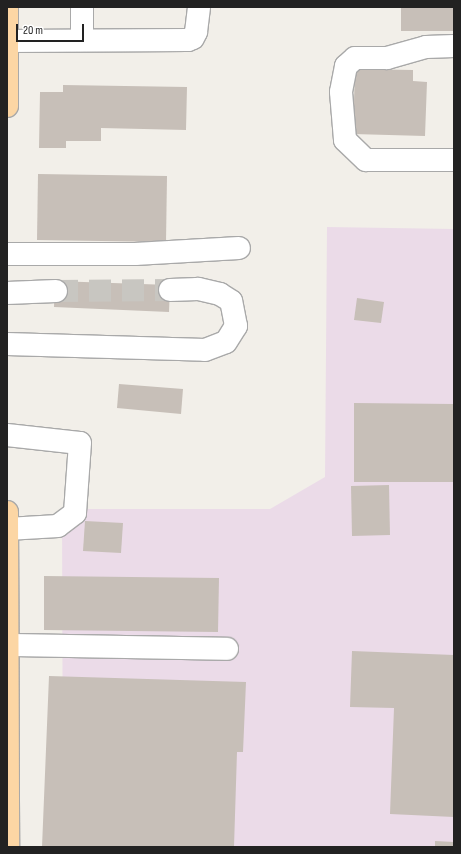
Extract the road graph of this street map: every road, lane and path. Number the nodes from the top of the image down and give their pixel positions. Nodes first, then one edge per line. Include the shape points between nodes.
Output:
1 (7, 7) edge
2 (82, 7) edge
3 (199, 7) edge
4 (82, 39) junction
5 (7, 41) edge
6 (454, 46) edge
7 (7, 106) edge
8 (454, 160) edge
9 (239, 248) dead end
10 (7, 254) edge
11 (170, 290) tunnel mouth
12 (56, 291) tunnel mouth
13 (7, 293) edge
14 (7, 344) edge
15 (7, 435) edge
16 (7, 512) edge
17 (7, 529) edge
18 (8, 645) junction
19 (227, 648) dead end
20 (8, 847) edge

1 - 5 main road
2 - 4 lane
3 - 4 lane via 196,32 193,38 188,40
4 - 5 lane
5 - 7 main road
6 - 8 lane via 426,47 387,58 355,58 346,66 341,92 345,140 366,160
9 - 10 lane via 135,254
11 - 14 lane via 198,289 220,294 231,301 236,326 226,342 205,350
12 - 13 lane
15 - 17 lane via 80,443 75,513 58,526
16 - 17 main road
17 - 18 main road
18 - 19 lane
18 - 20 main road

